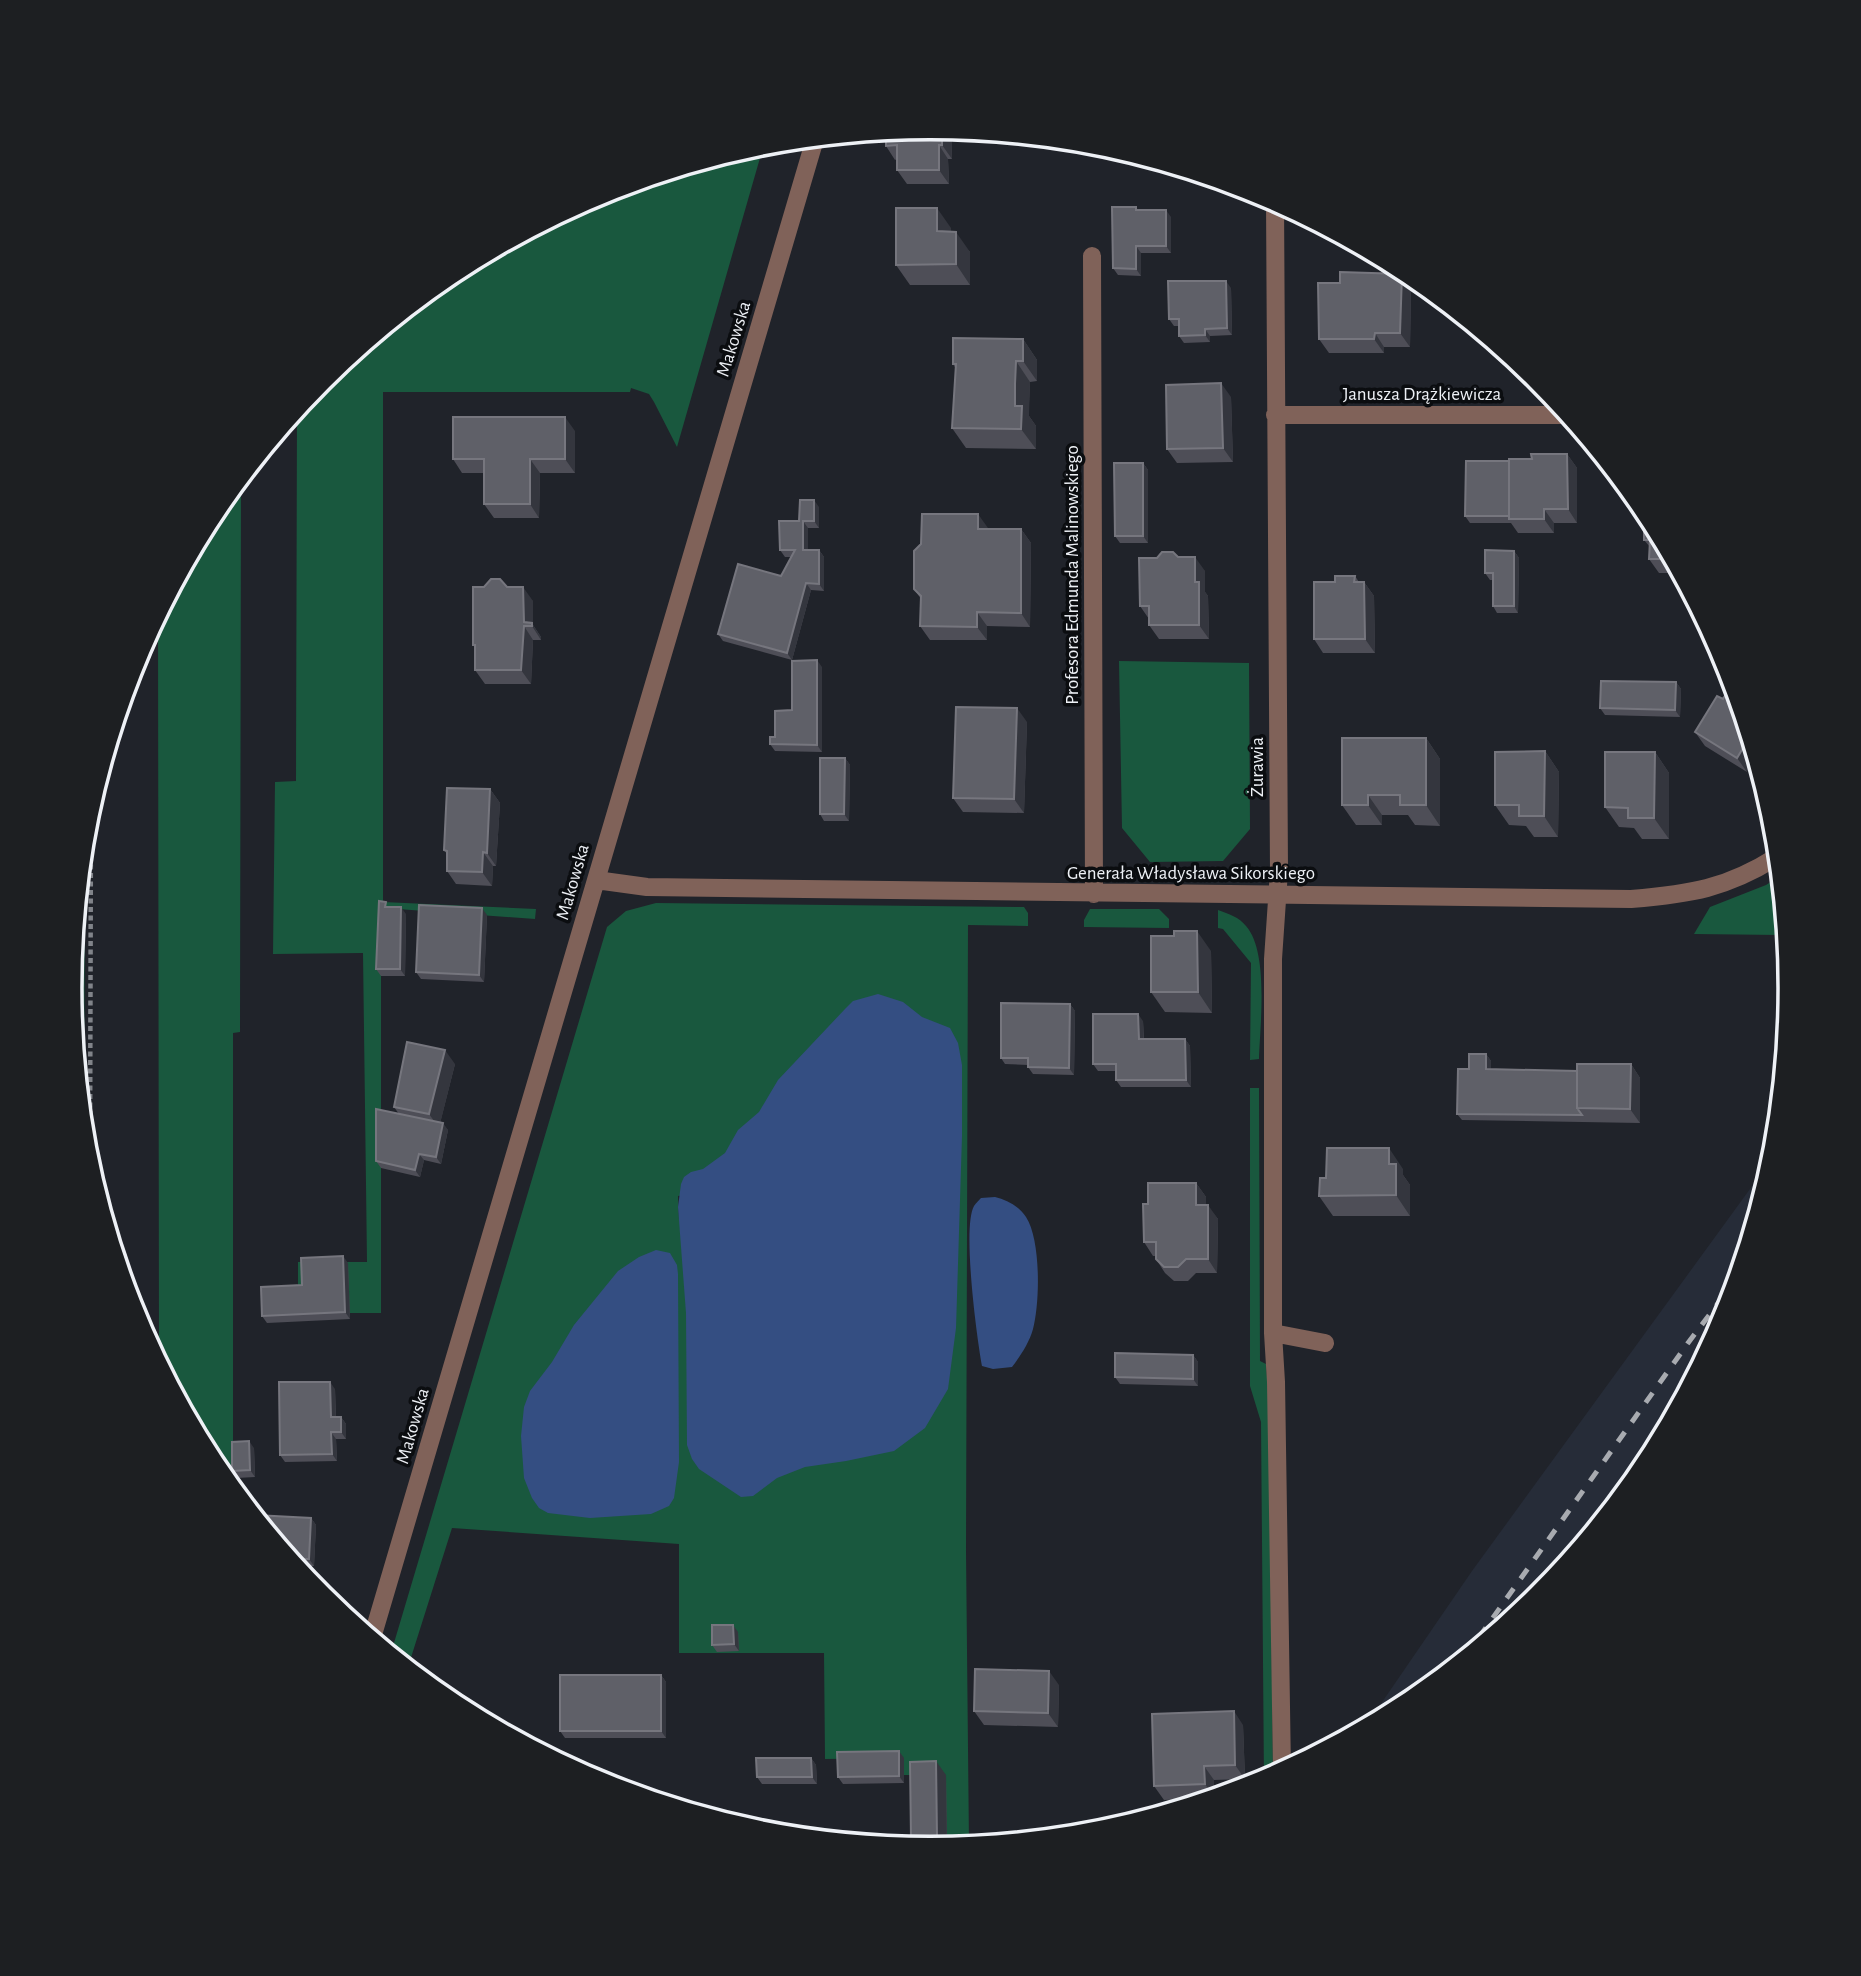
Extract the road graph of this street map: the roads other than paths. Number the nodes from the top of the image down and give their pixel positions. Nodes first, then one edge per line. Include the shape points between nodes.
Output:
1 (813, 148) edge
2 (1275, 213) edge
3 (1092, 256) dead end
4 (1275, 415) junction
5 (1555, 415) edge
6 (1768, 862) edge
7 (596, 880) junction
8 (1094, 894) junction
9 (1278, 896) junction
10 (1273, 1334) junction
11 (1325, 1343) dead end
12 (375, 1629) edge
13 (1282, 1760) edge

1 - 7 street, Makowska
2 - 4 street, Żurawia
3 - 8 street, Profesora Edmunda Malinowskiego
4 - 5 street, Janusza Drążkiewicza
4 - 9 street, Żurawia
6 - 9 street, Generała Władysława Sikorskiego via 1718,886 1631,899
7 - 8 street, Generała Władysława Sikorskiego via 647,887
7 - 12 street, Makowska
8 - 9 street, Generała Władysława Sikorskiego
9 - 10 street, Żurawia via 1273,959
10 - 11 street
10 - 13 street, Żurawia

